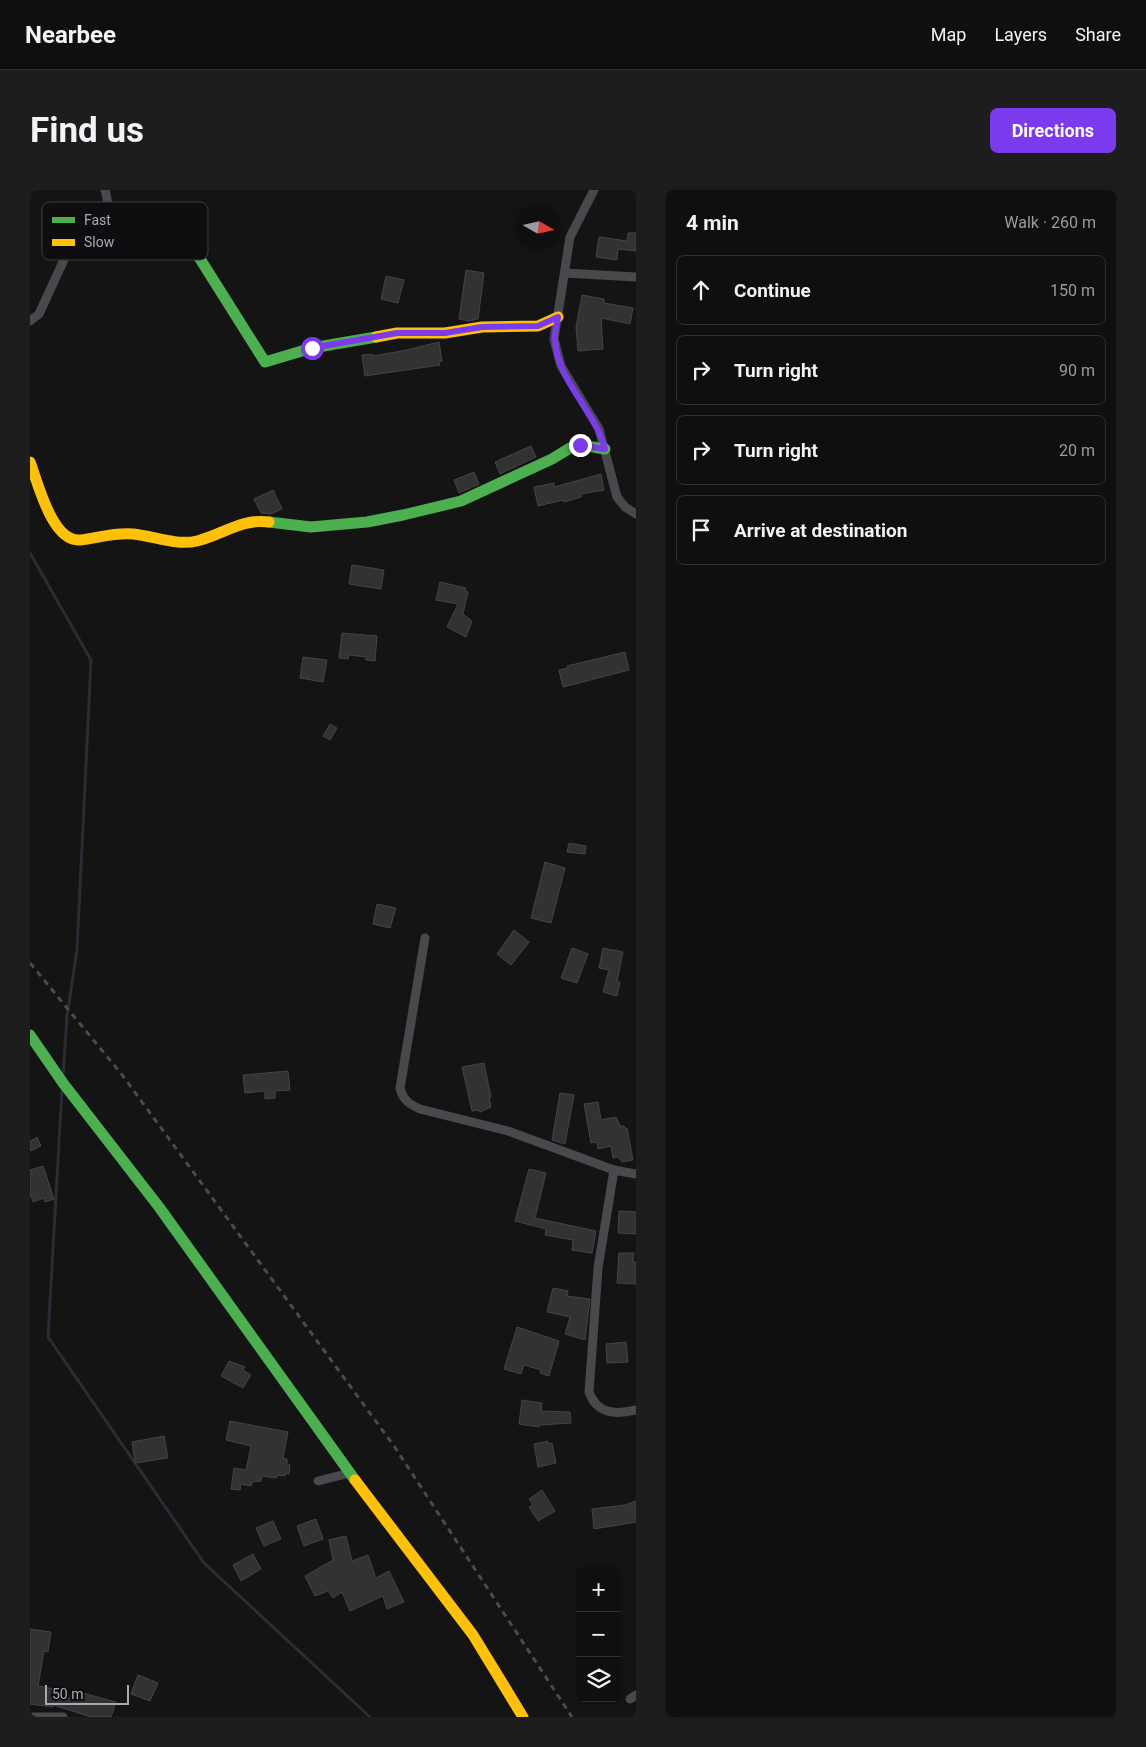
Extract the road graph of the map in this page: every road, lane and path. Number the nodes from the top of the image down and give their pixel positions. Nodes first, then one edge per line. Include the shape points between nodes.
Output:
1 (594, 190) edge
2 (64, 260) edge
3 (200, 260) edge
4 (565, 273) junction
5 (636, 277) edge
6 (558, 317) junction
7 (30, 321) edge
8 (605, 449) junction
9 (30, 462) edge
10 (636, 514) edge
11 (425, 938) dead end
12 (30, 1035) edge
13 (614, 1170) junction
14 (636, 1174) edge
15 (636, 1410) edge
16 (350, 1473) junction
17 (318, 1481) dead end
18 (32, 1717) edge
19 (63, 1717) edge
20 (523, 1717) edge

1 - 4 street via 570,238
2 - 7 street via 39,314
3 - 6 street via 265,362 312,348 397,333 538,326
4 - 5 street
4 - 6 street
6 - 8 street via 554,339 561,366 599,429
8 - 9 street via 580,445 461,501 394,517 311,527 246,522 197,541 182,543 133,534 78,540 66,538 54,522
8 - 10 street via 617,497
11 - 13 street via 400,1088 402,1097 420,1109 508,1131
12 - 16 street via 159,1207
13 - 14 street
13 - 15 street via 598,1268 589,1392 598,1407 607,1412 620,1414
16 - 17 street
16 - 20 street via 473,1635
18 - 19 street

